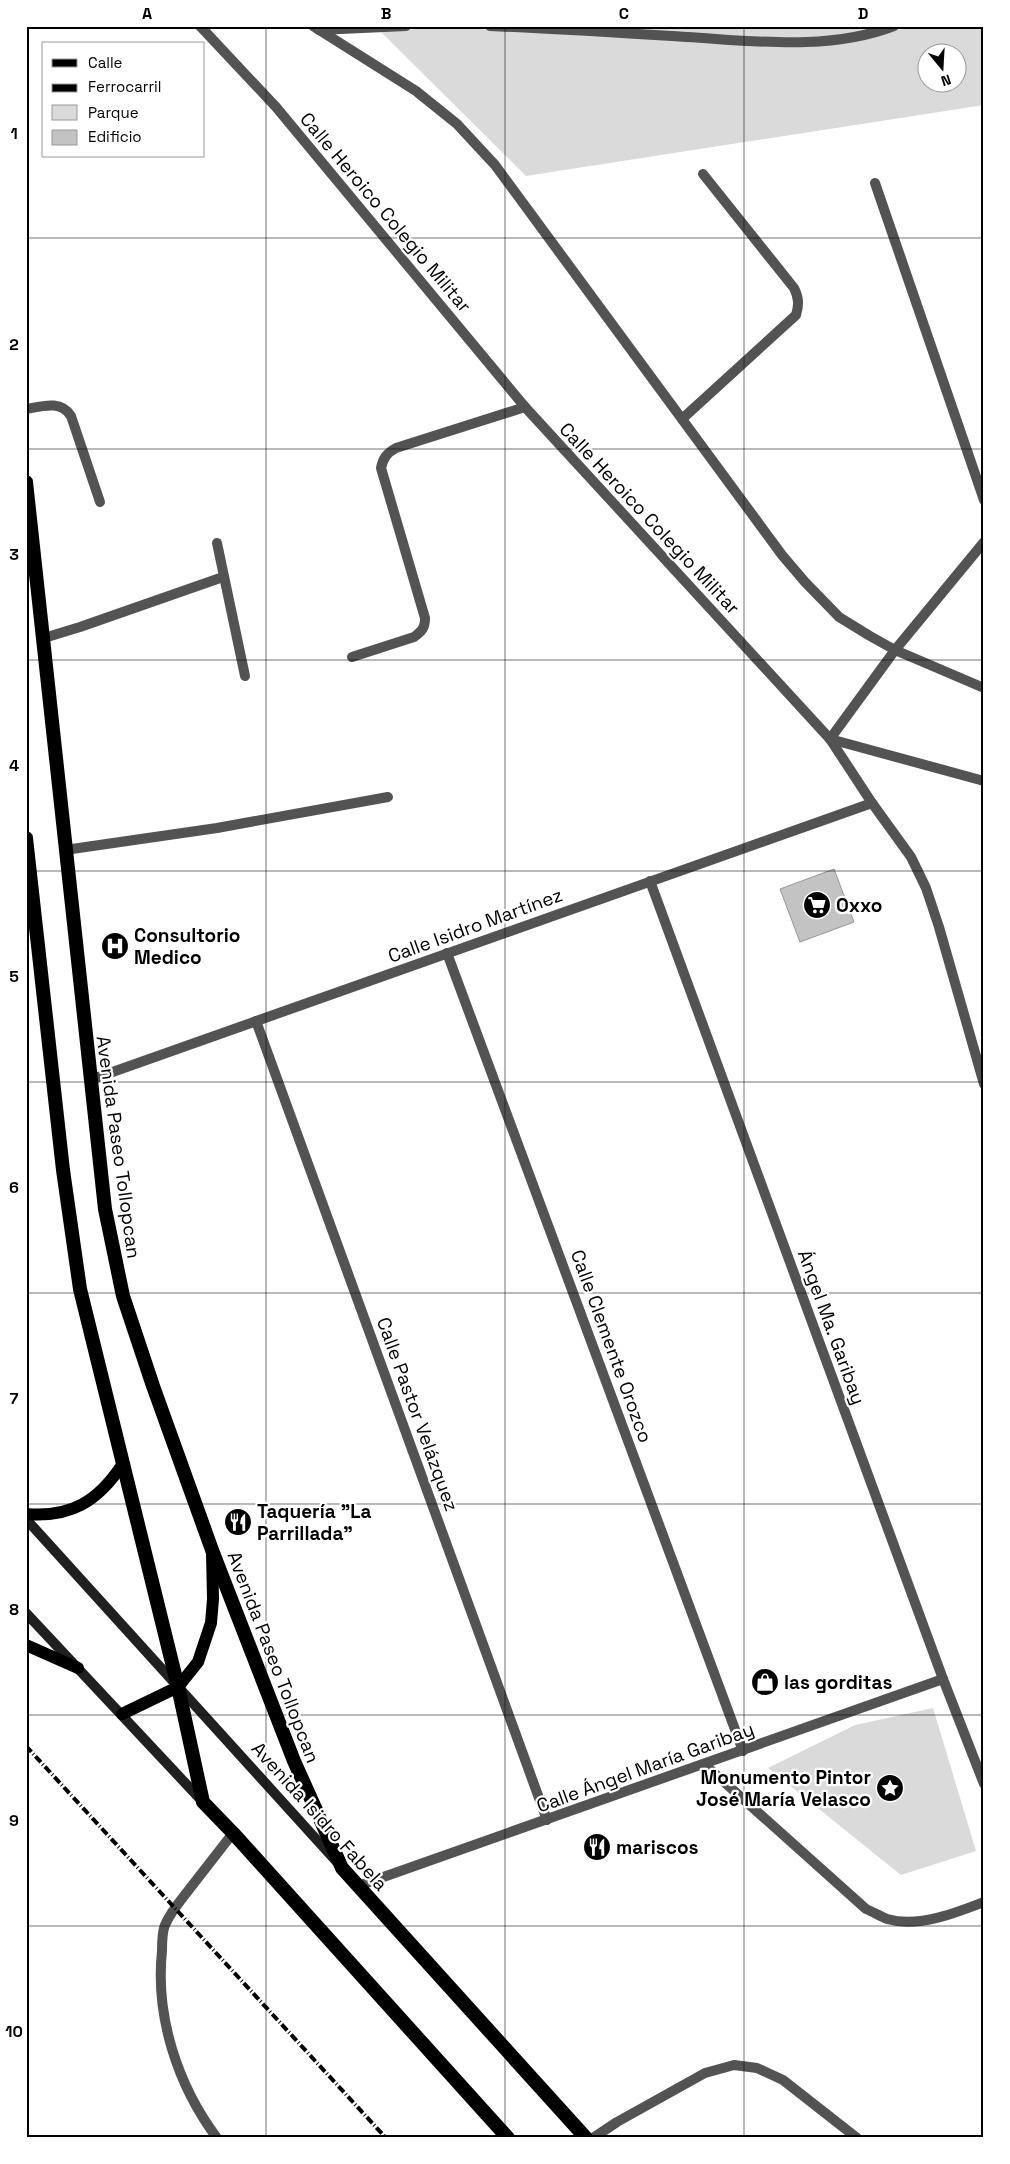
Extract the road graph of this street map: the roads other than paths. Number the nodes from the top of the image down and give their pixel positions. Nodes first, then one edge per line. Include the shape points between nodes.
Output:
1 (200, 26) edge
2 (406, 26) edge
3 (490, 26) edge
4 (894, 26) edge
5 (316, 28) edge
6 (703, 174) dead end
7 (875, 182) dead end
8 (525, 407) junction
9 (26, 409) edge
10 (682, 419) junction
11 (26, 482) edge
12 (984, 500) edge
13 (100, 502) dead end
14 (984, 542) edge
15 (217, 543) dead end
16 (223, 577) junction
17 (44, 638) junction
18 (895, 650) junction
19 (352, 657) dead end
20 (245, 676) dead end
21 (984, 688) edge
22 (830, 739) junction
23 (984, 781) edge
24 (388, 797) dead end
25 (872, 803) junction
26 (26, 838) edge
27 (65, 850) junction
28 (650, 881) junction
29 (447, 953) junction
30 (256, 1021) junction
31 (90, 1080) junction
32 (984, 1084) edge
33 (122, 1465) junction
34 (26, 1514) edge
35 (26, 1519) edge
36 (212, 1550) junction
37 (26, 1613) edge
38 (26, 1645) edge
39 (78, 1668) junction
40 (943, 1679) junction
41 (178, 1687) junction
42 (122, 1714) junction
43 (743, 1751) junction
44 (704, 1764) junction
45 (984, 1784) edge
46 (203, 1802) junction
47 (547, 1820) junction
48 (233, 1833) junction
49 (342, 1868) junction
50 (358, 1886) junction
51 (984, 1902) edge
52 (217, 2138) edge
53 (508, 2138) edge
54 (586, 2138) edge
55 (593, 2138) edge
56 (857, 2138) edge

1 - 8 street, Calle Heroico Colegio Militar via 276,107
2 - 5 street
3 - 4 street via 783,42 834,40
5 - 10 street via 416,91 457,124 489,158
6 - 10 street via 794,288 799,306 796,315
7 - 12 street
8 - 19 street via 396,448 383,459 381,468 425,625 414,637
8 - 22 street, Calle Heroico Colegio Militar
9 - 13 street via 66,408
10 - 18 street via 805,582 839,617
11 - 17 highway, Avenida Paseo Tollopcan
14 - 18 street
15 - 16 street
16 - 17 street
16 - 20 street
17 - 27 highway, Avenida Paseo Tollopcan
18 - 21 street
18 - 22 street
22 - 23 street
22 - 25 street, Calle Heroico Colegio Militar
24 - 27 street via 217,828
25 - 28 street, Calle Isidro Martínez
25 - 32 street, Calle Heroico Colegio Militar via 911,857 926,888
26 - 33 highway via 70,1227 80,1289
27 - 31 highway, Avenida Paseo Tollopcan
28 - 29 street, Calle Isidro Martínez
28 - 40 street, Ángel Ma. Garibay
29 - 30 street, Calle Isidro Martínez
29 - 43 street, Calle Clemente Orozco
30 - 31 street, Calle Isidro Martínez
30 - 47 street, Calle Pastor Velázquez
31 - 36 highway, Avenida Paseo Tollopcan via 105,1209 123,1296
33 - 34 main road via 97,1496 80,1506 42,1516
33 - 41 highway
35 - 41 main road, Avenida Isidro Fabela
36 - 41 main road via 211,1623 198,1662
36 - 49 highway, Avenida Paseo Tollopcan via 294,1761
37 - 39 main road
38 - 39 main road
39 - 42 main road
40 - 43 street, Calle Ángel María Garibay
40 - 45 street, Ángel Ma. Garibay
41 - 42 main road
41 - 46 highway
41 - 49 main road, Avenida Isidro Fabela
42 - 46 main road
43 - 44 street, Calle Ángel María Garibay
44 - 47 street, Calle Ángel María Garibay
44 - 51 street via 866,1909 888,1919 911,1922 947,1916
46 - 48 highway
47 - 50 street, Calle Ángel María Garibay
48 - 52 street via 174,1909 164,1927 160,1970 165,2018 176,2059 187,2090
48 - 53 highway
49 - 50 highway, Avenida Isidro Fabela
50 - 54 highway, Avenida Isidro Fabela
55 - 56 street via 705,2073 734,2065 757,2068 783,2080

